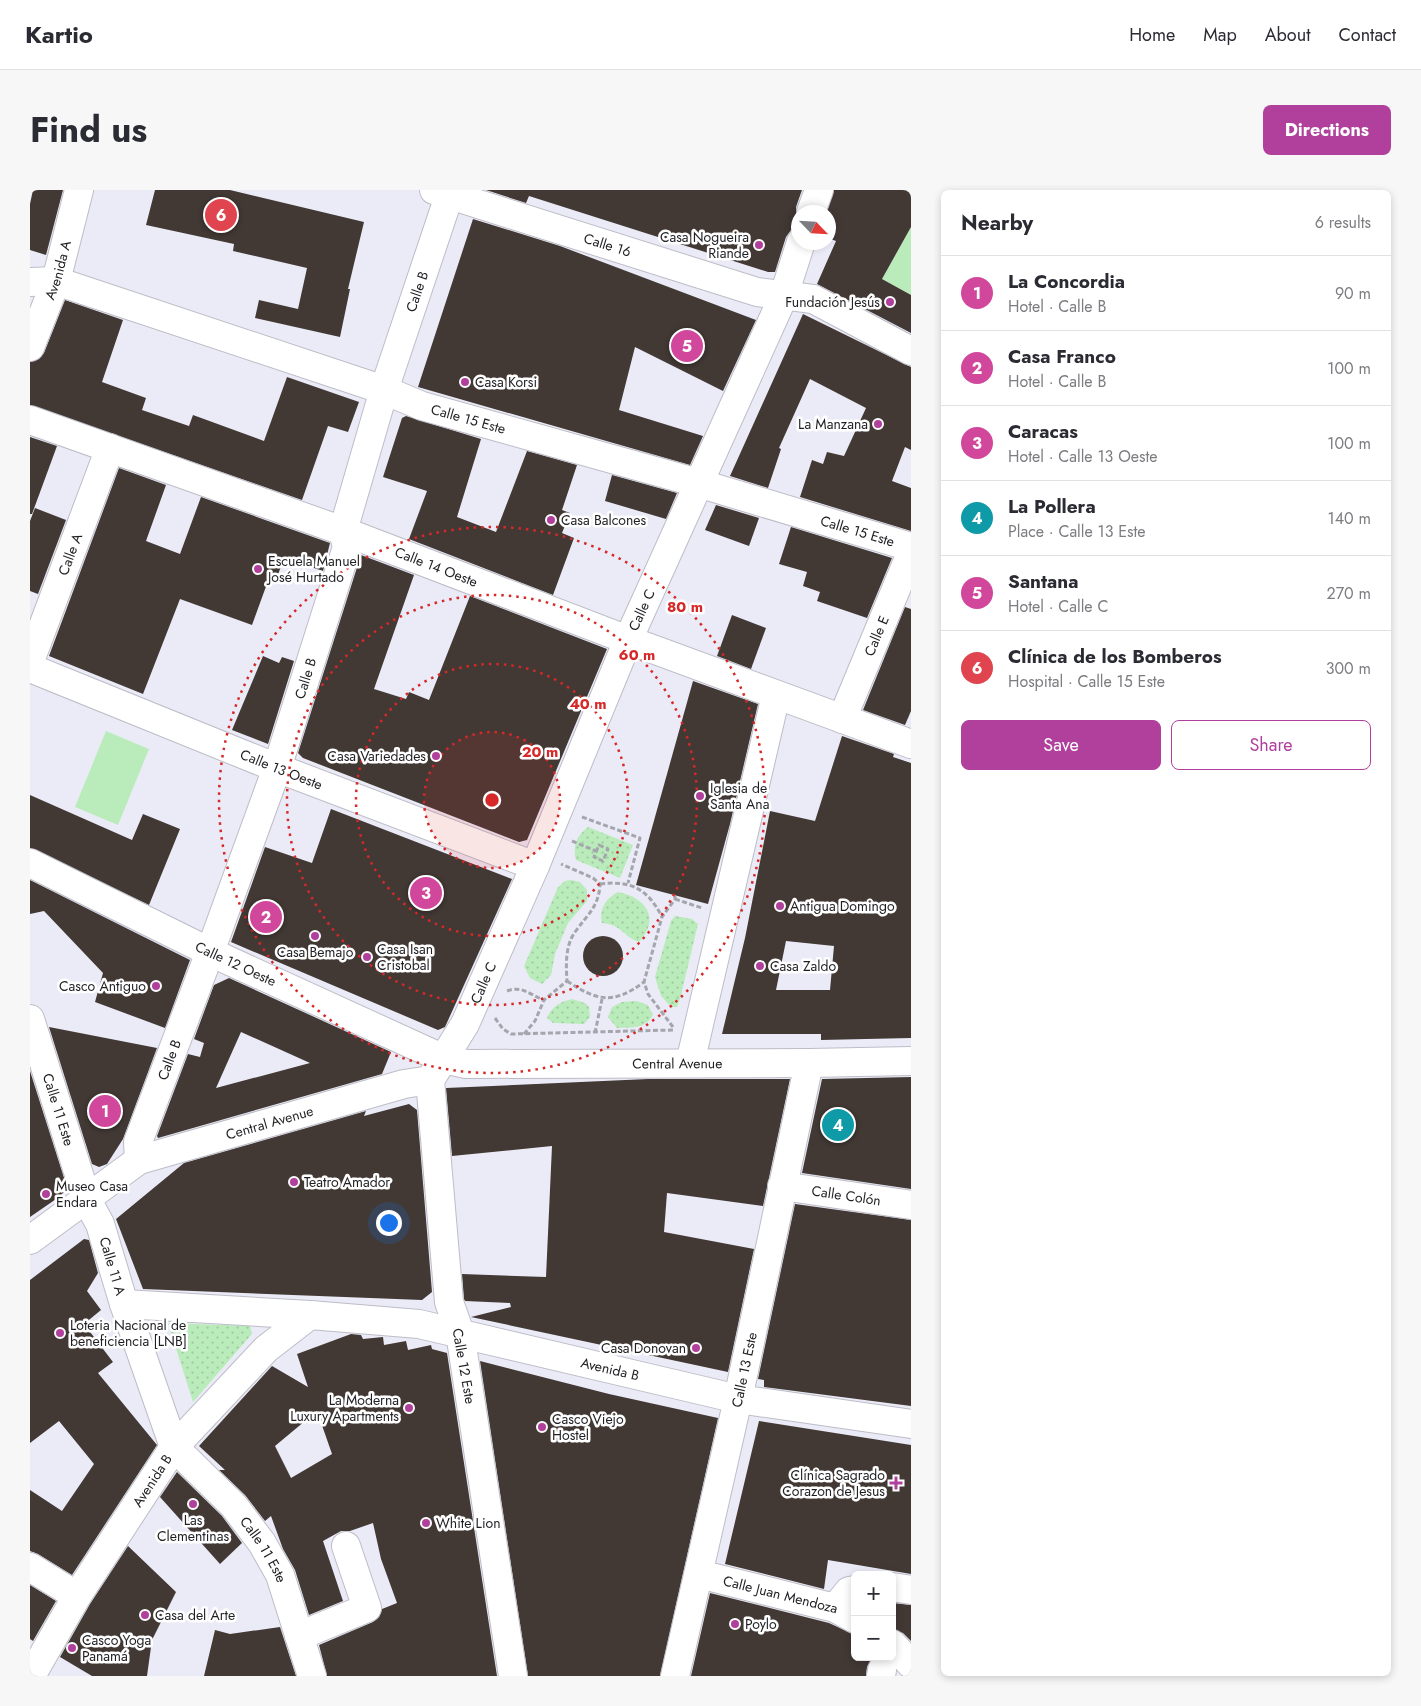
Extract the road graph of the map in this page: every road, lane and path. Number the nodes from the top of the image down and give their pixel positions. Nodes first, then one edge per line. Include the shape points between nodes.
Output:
1 (79, 190) edge
2 (819, 190) edge
3 (444, 191) edge
4 (814, 205) edge
5 (798, 250) edge
6 (43, 282) edge
7 (784, 295) junction
8 (30, 347) edge
9 (911, 351) edge
10 (384, 390) junction
11 (30, 420) edge
12 (110, 448) junction
13 (698, 483) junction
14 (343, 532) junction
15 (911, 547) edge
16 (911, 552) edge
17 (628, 640) junction
18 (30, 661) edge
19 (30, 668) edge
20 (776, 695) junction
21 (842, 719) junction
22 (911, 744) edge
23 (277, 768) junction
24 (579, 816) dead end
25 (569, 840) dead end
26 (596, 851) junction
27 (30, 862) edge
28 (547, 865) junction
29 (628, 883) junction
30 (600, 884) junction
31 (675, 896) dead end
32 (662, 917) junction
33 (210, 952) junction
34 (567, 981) junction
35 (644, 982) junction
36 (505, 992) dead end
37 (602, 999) junction
38 (544, 1000) junction
39 (30, 1019) edge
40 (495, 1019) dead end
41 (595, 1033) junction
42 (685, 1033) junction
43 (522, 1035) junction
44 (911, 1061) edge
45 (690, 1063) junction
46 (809, 1064) junction
47 (437, 1069) junction
48 (139, 1160) junction
49 (782, 1186) junction
50 (87, 1200) junction
51 (911, 1205) edge
52 (30, 1240) edge
53 (124, 1304) junction
54 (310, 1315) junction
55 (460, 1333) junction
56 (738, 1399) junction
57 (911, 1424) edge
58 (174, 1447) junction
59 (346, 1546) dead end
60 (30, 1567) edge
61 (699, 1574) junction
62 (896, 1588) edge
63 (911, 1590) edge
64 (77, 1596) junction
65 (848, 1606) edge
66 (299, 1636) junction
67 (896, 1648) edge
68 (911, 1664) edge
69 (31, 1676) edge
70 (312, 1676) edge
71 (513, 1676) edge
72 (675, 1676) edge

1 - 6 street, Avenida A
2 - 4 street
3 - 7 street, Calle 16 via 757,292
3 - 10 street, Calle B
5 - 7 street, Calle C
6 - 8 street, Avenida A
6 - 10 street, Calle 15 Este
7 - 9 street, Calle 16 via 813,299
7 - 13 street, Calle C
10 - 13 street, Calle 15 Este via 422,406
10 - 14 street, Calle B
11 - 12 street, Calle 14 Oeste
12 - 14 street, Calle 14 Oeste
12 - 18 street, Calle A
13 - 15 street, Calle 15 Este
13 - 17 street, Calle C
14 - 17 street, Calle 14 Oeste
14 - 23 street, Calle B via 347,546
16 - 21 street, Calle E
17 - 20 street, Calle 14 Oeste
17 - 28 street, Calle C
19 - 23 street, Calle 13 Oeste
20 - 21 street, Calle 14 Oeste
20 - 42 street
21 - 22 street, Calle 14 Oeste
23 - 28 street, Calle 13 Oeste
23 - 33 street, Calle B
24 - 29 path via 640,838
25 - 26 path
26 - 26 path via 599,845 608,849 603,861 594,857
27 - 33 street, Calle 12 Oeste
28 - 30 path via 594,878
28 - 47 street, Calle C via 465,1024
29 - 30 path
29 - 32 path via 648,897
30 - 34 path via 595,908 574,933 567,952
31 - 32 path
32 - 35 path
33 - 47 street, Calle 12 Oeste
33 - 48 street, Calle B via 138,1142
34 - 37 path
34 - 38 path
35 - 37 path via 619,995
35 - 42 path via 648,994
36 - 38 path via 515,988
37 - 41 path
38 - 43 path via 535,1021
39 - 50 street, Calle 11 Este
40 - 43 path via 503,1030
41 - 42 path
41 - 43 path
42 - 45 street
44 - 46 street, Central Avenue
45 - 46 street, Central Avenue
45 - 47 street, Central Avenue via 466,1064
46 - 49 street, Calle 13 Este
47 - 48 street, Central Avenue via 404,1084
47 - 55 street, Calle 12 Este via 449,1302
48 - 50 street
49 - 51 street, Calle Colón
49 - 56 street, Calle 13 Este
50 - 52 street
50 - 53 street, Calle 11 A via 100,1224
53 - 54 street, Avenida B
53 - 58 street, Calle 11 A
54 - 55 street, Avenida B via 419,1324
54 - 58 street, Avenida B via 266,1349
55 - 56 street, Avenida B
55 - 71 street, Calle 12 Este
56 - 57 street, Avenida B
56 - 61 street, Calle 13 Este
58 - 64 street, Avenida B
58 - 66 street, Calle 11 Este via 234,1506 262,1543 280,1576
59 - 66 street via 367,1608
60 - 64 street
61 - 65 street, Calle Juan Mendoza
61 - 72 street, Calle 13 Este
62 - 63 street
64 - 69 street, Avenida B
66 - 70 street, Calle 11 Este
67 - 68 street

